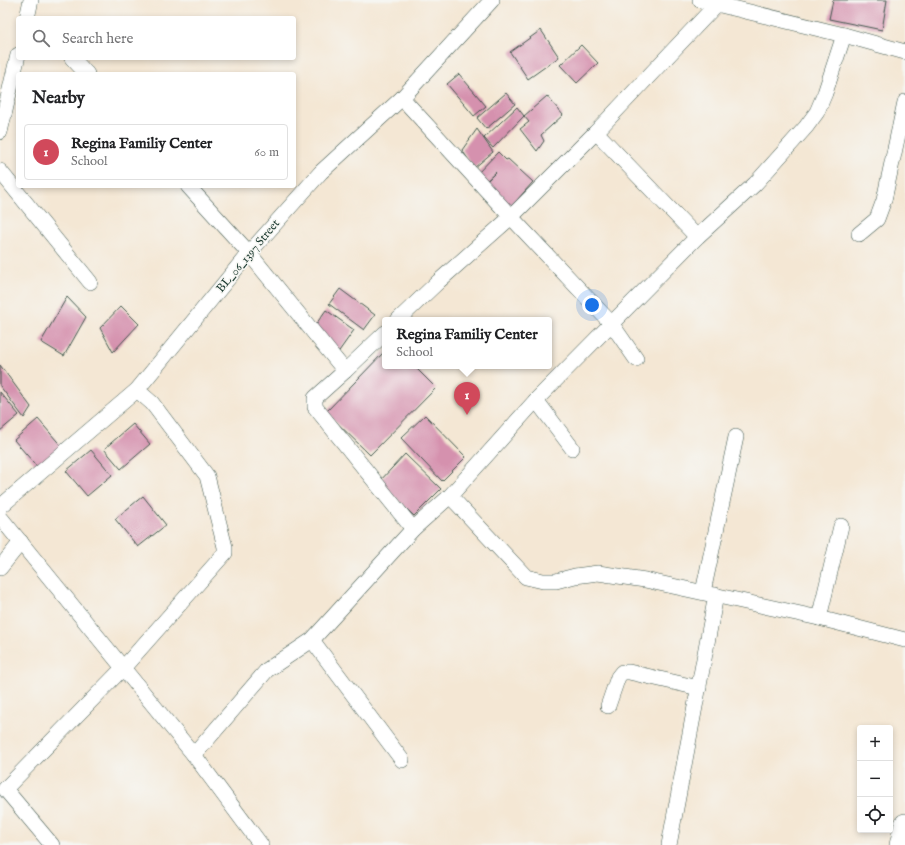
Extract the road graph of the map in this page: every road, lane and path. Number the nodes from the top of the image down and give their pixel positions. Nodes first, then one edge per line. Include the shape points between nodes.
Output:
1 (492, 0) edge
2 (700, 0) edge
3 (716, 4) junction
4 (844, 35) junction
5 (905, 52) edge
6 (17, 60) edge
7 (74, 60) edge
8 (85, 72) edge
9 (402, 98) junction
10 (905, 102) edge
11 (0, 132) edge
12 (596, 132) junction
13 (0, 171) edge
14 (190, 188) edge
15 (510, 217) junction
16 (859, 234) dead end
17 (697, 237) junction
18 (249, 253) junction
19 (90, 282) dead end
20 (401, 317) edge
21 (611, 323) junction
22 (382, 336) edge
23 (636, 359) dead end
24 (345, 371) junction
25 (137, 390) junction
26 (536, 400) junction
27 (736, 437) dead end
28 (572, 448) dead end
29 (450, 496) junction
30 (0, 506) edge
31 (0, 517) edge
32 (840, 526) dead end
33 (413, 529) junction
34 (21, 542) junction
35 (0, 568) edge
36 (709, 593) junction
37 (819, 618) junction
38 (312, 640) junction
39 (905, 640) edge
40 (124, 667) junction
41 (699, 688) junction
42 (608, 706) dead end
43 (194, 755) junction
44 (402, 760) dead end
45 (3, 792) edge
46 (905, 824) edge
47 (52, 845) edge
48 (261, 845) edge
49 (669, 845) edge
50 (900, 845) edge

1 - 9 street, BL_06_1397 Street
2 - 3 street
3 - 4 street
3 - 12 street
4 - 5 street
4 - 17 street via 817,112 755,184
6 - 11 street
7 - 8 street
9 - 15 street
9 - 18 street, BL_06_1397 Street via 321,172
10 - 16 street via 884,200 877,219
12 - 15 street
12 - 17 street
13 - 19 street
14 - 18 street
15 - 20 street
15 - 21 street
17 - 21 street
18 - 24 street
18 - 25 street, BL_06_1397 Street
21 - 23 street
21 - 26 street
22 - 24 street
24 - 33 street via 315,398 315,407
25 - 30 street, BL_06_1397 Street
25 - 40 street via 152,403 207,476 225,553
26 - 28 street
26 - 29 street
27 - 36 street
29 - 33 street
29 - 36 street via 526,577 556,581 598,573
31 - 34 street
32 - 37 street
33 - 38 street
34 - 35 street
34 - 40 street
36 - 37 street
36 - 41 street
37 - 39 street
38 - 43 street via 267,670
38 - 44 street
40 - 43 street
40 - 45 street
41 - 42 street via 622,672
41 - 49 street
43 - 48 street
45 - 47 street
46 - 50 main road

